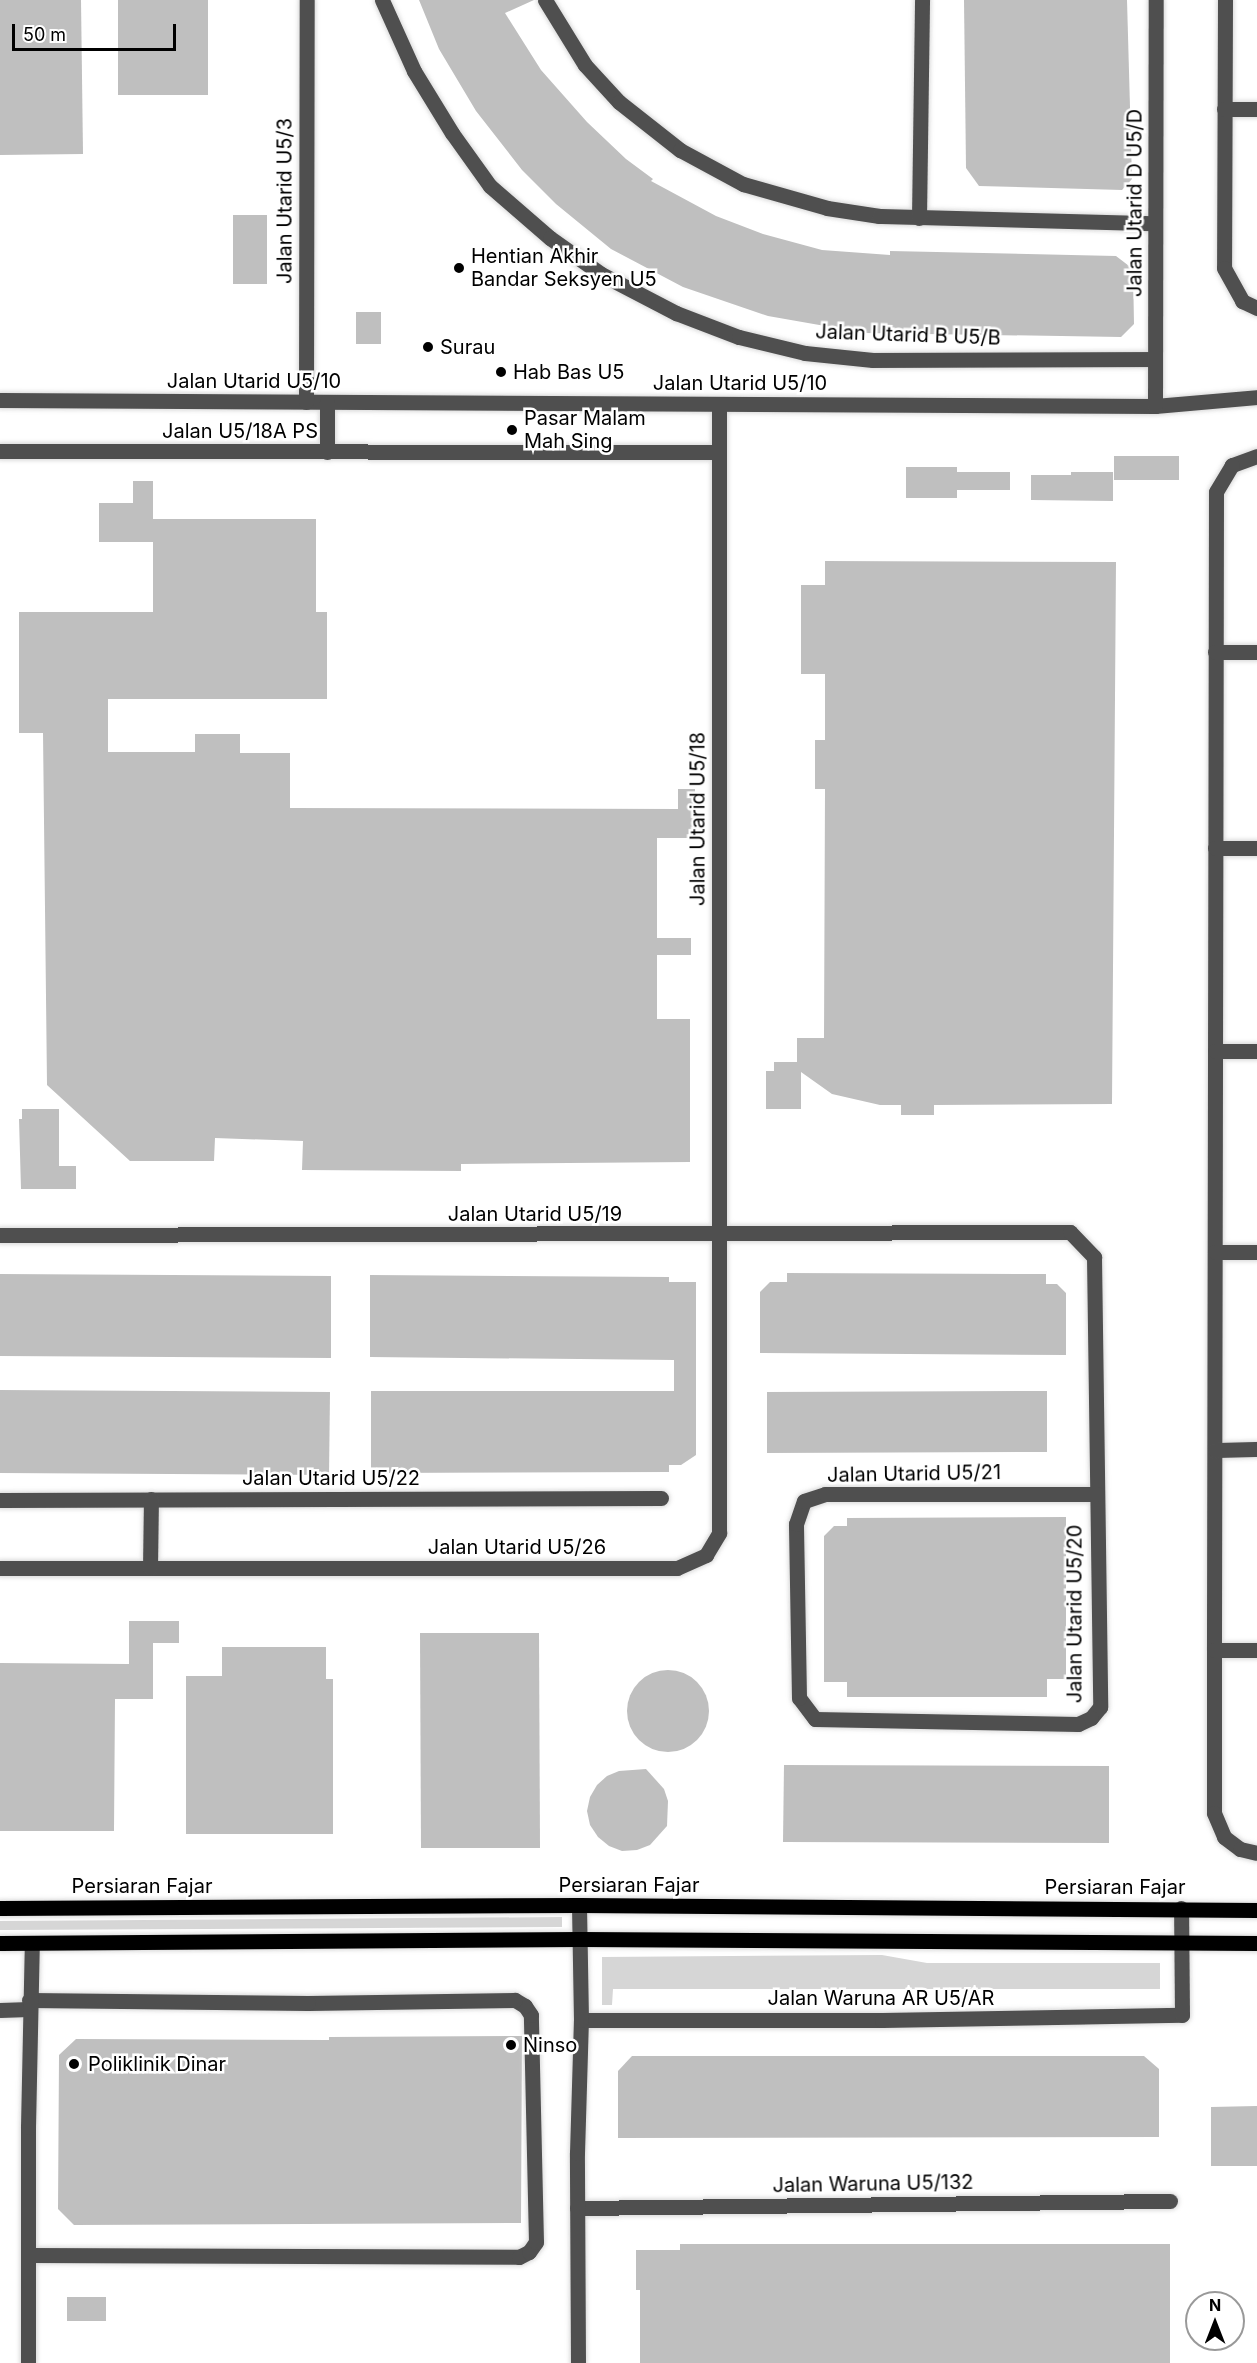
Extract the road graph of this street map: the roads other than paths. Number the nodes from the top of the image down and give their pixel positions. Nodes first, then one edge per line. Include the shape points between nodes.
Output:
1 (307, 0) edge
2 (382, 0) edge
3 (545, 0) edge
4 (922, 0) edge
5 (1156, 0) edge
6 (1225, 0) edge
7 (1224, 109) junction
8 (1257, 109) edge
9 (919, 218) junction
10 (1155, 223) junction
11 (1257, 308) edge
12 (1155, 359) junction
13 (1257, 397) edge
14 (0, 400) edge
15 (306, 402) junction
16 (327, 402) junction
17 (719, 404) junction
18 (1155, 406) junction
19 (0, 451) edge
20 (327, 452) junction
21 (719, 452) junction
22 (1257, 456) edge
23 (1215, 652) junction
24 (1257, 652) edge
25 (1215, 848) junction
26 (1257, 848) edge
27 (1215, 1052) junction
28 (1257, 1052) edge
29 (1070, 1232) joint
30 (719, 1234) junction
31 (0, 1235) edge
32 (1215, 1252) junction
33 (1257, 1252) edge
34 (1257, 1449) edge
35 (1215, 1450) junction
36 (1097, 1494) junction
37 (662, 1498) dead end
38 (151, 1499) junction
39 (0, 1500) edge
40 (0, 1568) edge
41 (150, 1568) junction
42 (796, 1608) joint
43 (1214, 1650) junction
44 (1257, 1650) edge
45 (1257, 1853) edge
46 (579, 1905) junction
47 (0, 1908) edge
48 (1181, 1908) junction
49 (1257, 1910) edge
50 (580, 1940) junction
51 (1181, 1942) junction
52 (0, 1943) edge
53 (1257, 1943) edge
54 (32, 1944) junction
55 (29, 2005) junction
56 (0, 2010) edge
57 (581, 2020) junction
58 (1170, 2201) dead end
59 (577, 2208) junction
60 (28, 2255) junction
61 (28, 2363) edge
62 (578, 2363) edge

1 - 15 street, Jalan Utarid U5/3
2 - 12 street, Jalan Utarid B U5/B via 414,71 490,186 550,238 601,274 676,313 739,337 806,353 873,360
3 - 9 street via 585,65 619,102 680,150 753,187 827,208
4 - 9 street
5 - 10 street, Jalan Utarid D U5/D
6 - 7 street
7 - 8 street
7 - 11 street via 1224,268 1242,301
9 - 10 street
10 - 12 street, Jalan Utarid D U5/D
12 - 18 street, Jalan Utarid D U5/D
13 - 18 street, Jalan Utarid U5/10
14 - 15 street, Jalan Utarid U5/10
15 - 16 street, Jalan Utarid U5/10
16 - 17 street, Jalan Utarid U5/10
16 - 20 street
17 - 18 street, Jalan Utarid U5/10
17 - 21 street, Jalan Utarid U5/18
19 - 20 street, Jalan U5/18A PS
20 - 21 street, Jalan U5/18A PS
21 - 30 street, Jalan Utarid U5/18
22 - 23 street via 1232,465 1215,492
23 - 24 street
23 - 25 street
25 - 26 street
25 - 27 street
27 - 28 street
27 - 32 street
29 - 30 street, Jalan Utarid U5/19
29 - 36 street, Jalan Utarid U5/20 via 1094,1257
30 - 31 street, Jalan Utarid U5/19
30 - 41 street, Jalan Utarid U5/26 via 719,1533 706,1555 677,1568
32 - 33 street
32 - 35 street
34 - 35 street
35 - 43 street
36 - 42 street, Jalan Utarid U5/21 via 825,1494 804,1501 796,1524
36 - 42 street, Jalan Utarid U5/20 via 1100,1707 1091,1718 1078,1724 814,1719 799,1698
37 - 38 street, Jalan Utarid U5/22
38 - 39 street, Jalan Utarid U5/22
38 - 41 street
40 - 41 street, Jalan Utarid U5/26
43 - 44 street
43 - 45 street via 1214,1813 1224,1837 1240,1849
46 - 47 main road, Persiaran Fajar
46 - 48 main road, Persiaran Fajar
46 - 50 street
48 - 49 main road, Persiaran Fajar
48 - 51 street
50 - 51 main road
50 - 54 main road
50 - 57 street
51 - 53 main road
51 - 57 street, Jalan Waruna AR U5/AR via 1182,2015
52 - 54 main road
54 - 55 street
55 - 56 street
55 - 60 street
55 - 60 street via 515,2000 531,2014 536,2242 519,2257
57 - 59 street
58 - 59 street, Jalan Waruna U5/132
59 - 62 street
60 - 61 street

